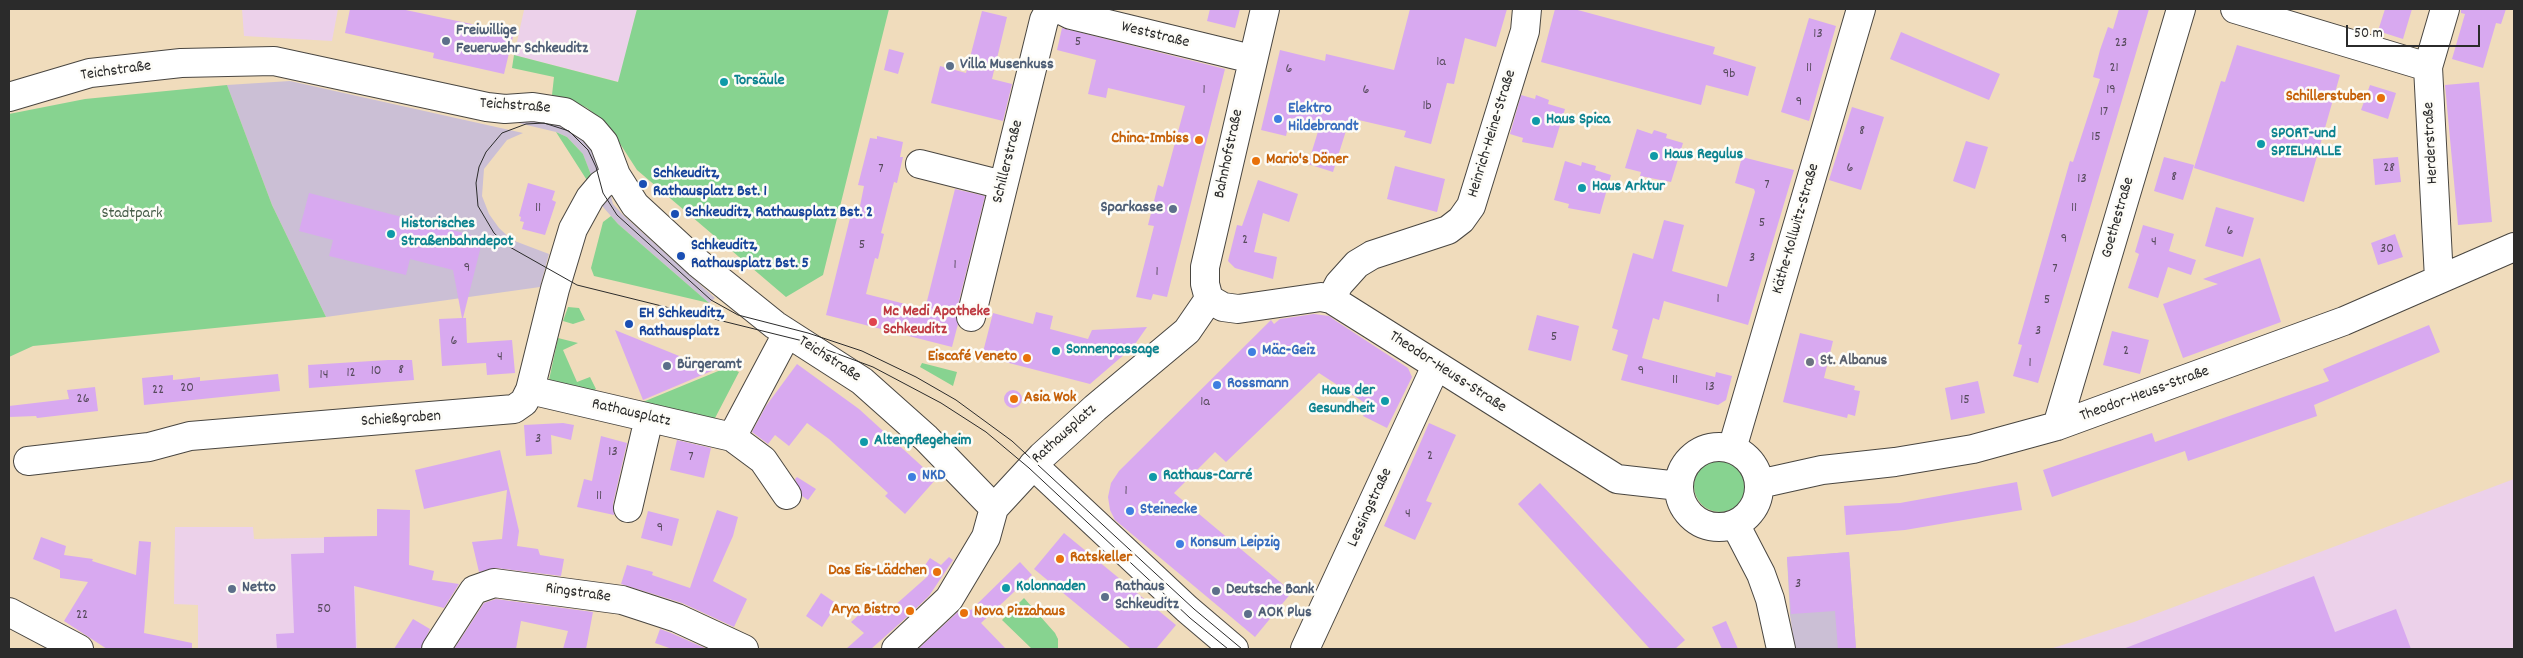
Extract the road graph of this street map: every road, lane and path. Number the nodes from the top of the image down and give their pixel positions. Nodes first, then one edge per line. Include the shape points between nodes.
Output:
1 (1050, 9) edge
2 (1059, 9) edge
3 (1264, 9) edge
4 (1527, 9) edge
5 (1861, 9) edge
6 (2181, 9) edge
7 (2234, 9) edge
8 (2445, 9) edge
9 (1252, 59) junction
10 (2428, 67) junction
11 (9, 97) edge
12 (920, 164) dead end
13 (616, 175) junction
14 (1003, 185) junction
15 (2514, 247) edge
16 (2439, 279) junction
17 (1209, 299) junction
18 (1331, 300) junction
19 (971, 317) dead end
20 (782, 344) dead end
21 (1436, 366) junction
22 (530, 390) junction
23 (649, 418) junction
24 (2058, 426) junction
25 (732, 437) junction
26 (1732, 449) junction
27 (28, 461) dead end
28 (1033, 465) junction
29 (1759, 484) junction
30 (1679, 486) junction
31 (787, 495) dead end
32 (628, 508) dead end
33 (994, 508) junction
34 (1734, 524) junction
35 (9, 612) edge
36 (78, 649) edge
37 (436, 649) edge
38 (744, 649) edge
39 (896, 649) edge
40 (1234, 649) edge
41 (1305, 649) edge
42 (1781, 649) edge

1 - 14 street, Schillerstraße via 1044,20
2 - 9 street, Weststraße via 1071,15
3 - 9 street, Bahnhofstraße
4 - 18 street, Heinrich-Heine-Straße via 1525,31 1471,206 1448,230 1372,255 1357,264 1339,284
5 - 26 street, Käthe-Kollwitz-Straße
6 - 24 street, Goethestraße
7 - 10 street
8 - 10 street, Herderstraße
9 - 17 street, Bahnhofstraße via 1205,267
10 - 16 street, Herderstraße
11 - 13 street, Teichstraße via 90,73 181,63 274,61 487,107 533,107 565,112 593,130 604,143
12 - 14 street
13 - 22 street, Schießgraben via 590,198 574,229 555,288
13 - 33 street, Teichstraße via 635,205 698,263 774,325 862,381 926,438
14 - 19 street, Schillerstraße
15 - 16 street, Theodor-Heuss-Straße
16 - 24 street, Theodor-Heuss-Straße via 2344,321
17 - 18 street via 1223,307 1238,309 1321,298
17 - 28 street, Rathausplatz via 1187,331 1094,408
18 - 21 street, Theodor-Heuss-Straße
20 - 25 street
21 - 30 street, Theodor-Heuss-Straße via 1617,479
21 - 41 street, Lessingstraße
22 - 23 street, Rathausplatz
22 - 27 street, Schießgraben via 519,406 499,412 190,436 149,447
23 - 25 street, Rathausplatz
23 - 32 street
24 - 29 street, Theodor-Heuss-Straße via 1973,449 1822,470
25 - 31 street via 763,460
26 - 29 street via 1751,463
26 - 30 street via 1707,449 1696,454 1684,468
28 - 33 street, Rathausplatz
28 - 40 street
29 - 34 street via 1753,508
30 - 34 street via 1681,499 1696,520 1722,527
33 - 39 street via 986,537 949,599
34 - 42 street via 1761,574
35 - 36 street
37 - 38 street, Ringstraße via 474,590 494,583 622,600 677,618

